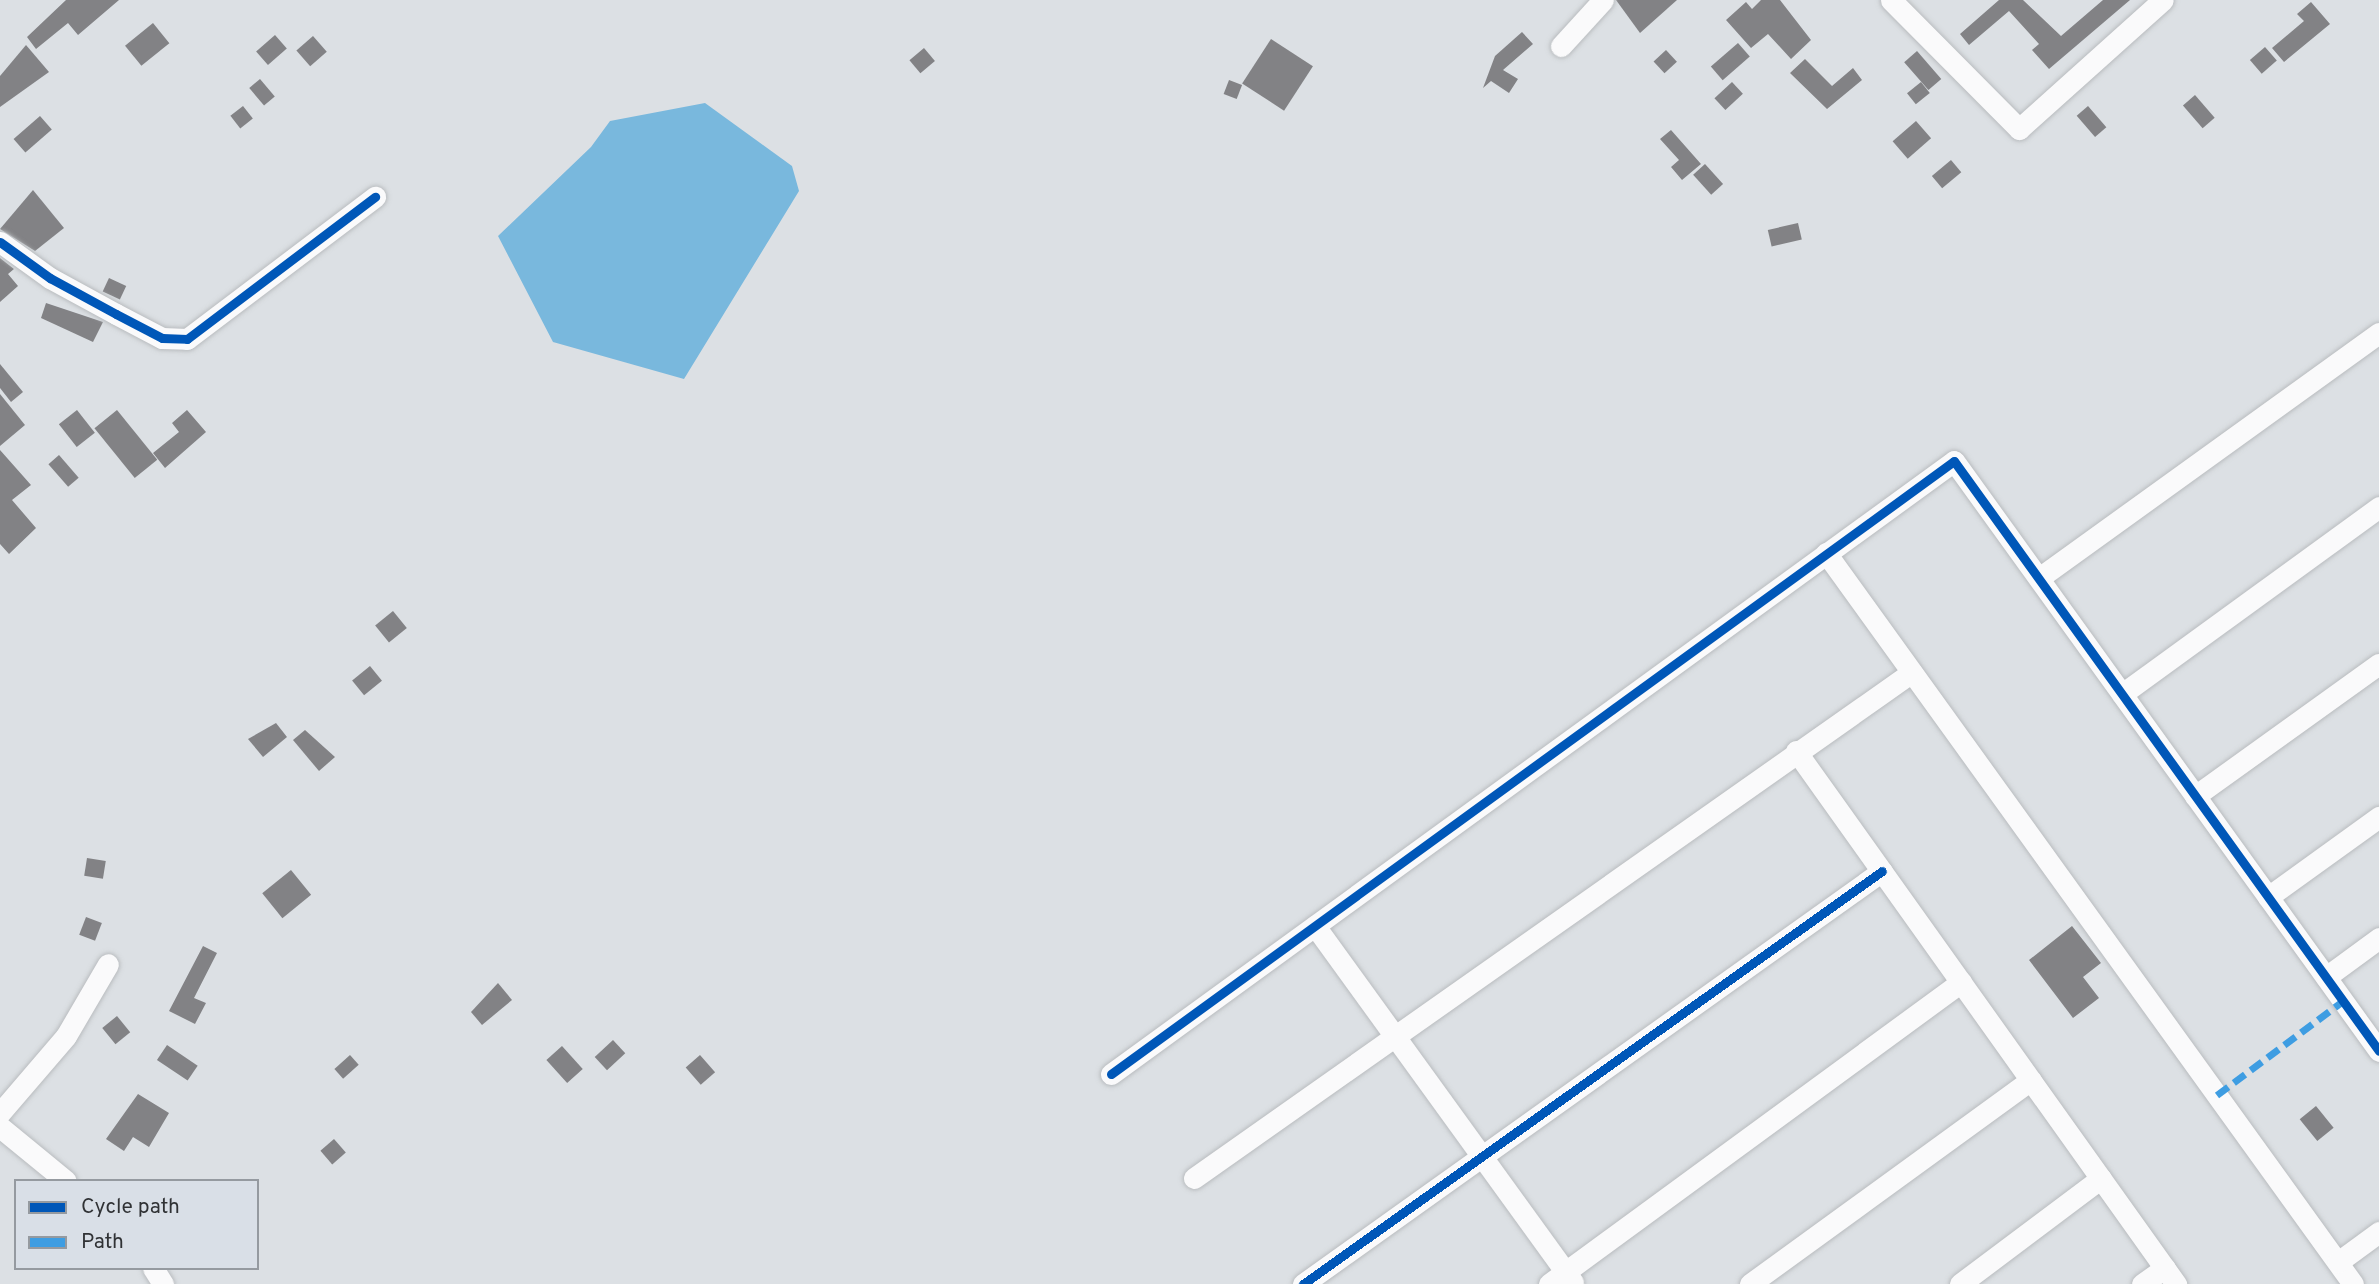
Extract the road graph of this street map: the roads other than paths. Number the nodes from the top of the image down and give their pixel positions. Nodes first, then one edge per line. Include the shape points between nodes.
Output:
1 (1603, 0) edge
2 (1891, 0) edge
3 (2163, 0) edge
4 (1561, 46) dead end
5 (375, 197) dead end
6 (0, 242) edge
7 (2379, 333) edge
8 (2379, 507) edge
9 (1826, 554) junction
10 (2039, 578) junction
11 (2379, 664) edge
12 (1912, 672) junction
13 (2122, 694) junction
14 (1796, 751) junction
15 (2195, 796) junction
16 (2379, 817) edge
17 (1882, 871) junction
18 (2268, 897) junction
19 (1315, 926) junction
20 (2379, 938) edge
21 (108, 964) dead end
22 (2326, 977) junction
23 (1961, 982) junction
24 (1395, 1037) junction
25 (2379, 1051) edge
26 (1111, 1074) dead end
27 (2031, 1080) junction
28 (0, 1113) edge
29 (0, 1127) edge
30 (1480, 1155) junction
31 (1194, 1178) dead end
32 (2101, 1178) junction
33 (64, 1179) edge
34 (2379, 1233) edge
35 (2338, 1262) junction
36 (2171, 1276) edge
37 (1563, 1280) edge
38 (1303, 1284) edge
39 (1750, 1284) edge
40 (1960, 1284) edge
41 (2142, 1284) edge
42 (2353, 1284) edge

1 - 4 street
2 - 3 street via 2019,129
5 - 6 street via 187,339 162,338 127,320 50,278
7 - 10 street
8 - 13 street
9 - 10 street via 1954,461
9 - 12 street
9 - 19 street
10 - 13 street
11 - 15 street
12 - 14 street
12 - 35 street
13 - 15 street
14 - 17 street
14 - 24 street
15 - 18 street
16 - 18 street
17 - 23 street
17 - 30 street
18 - 22 street
19 - 24 street
19 - 26 street
20 - 22 street
21 - 28 street via 66,1036
22 - 25 street
23 - 27 street
23 - 37 street
24 - 30 street
24 - 31 street
27 - 32 street
27 - 39 street
29 - 33 street
30 - 37 street
30 - 38 street
32 - 36 street
32 - 40 street
34 - 35 street
35 - 42 street
36 - 41 street

